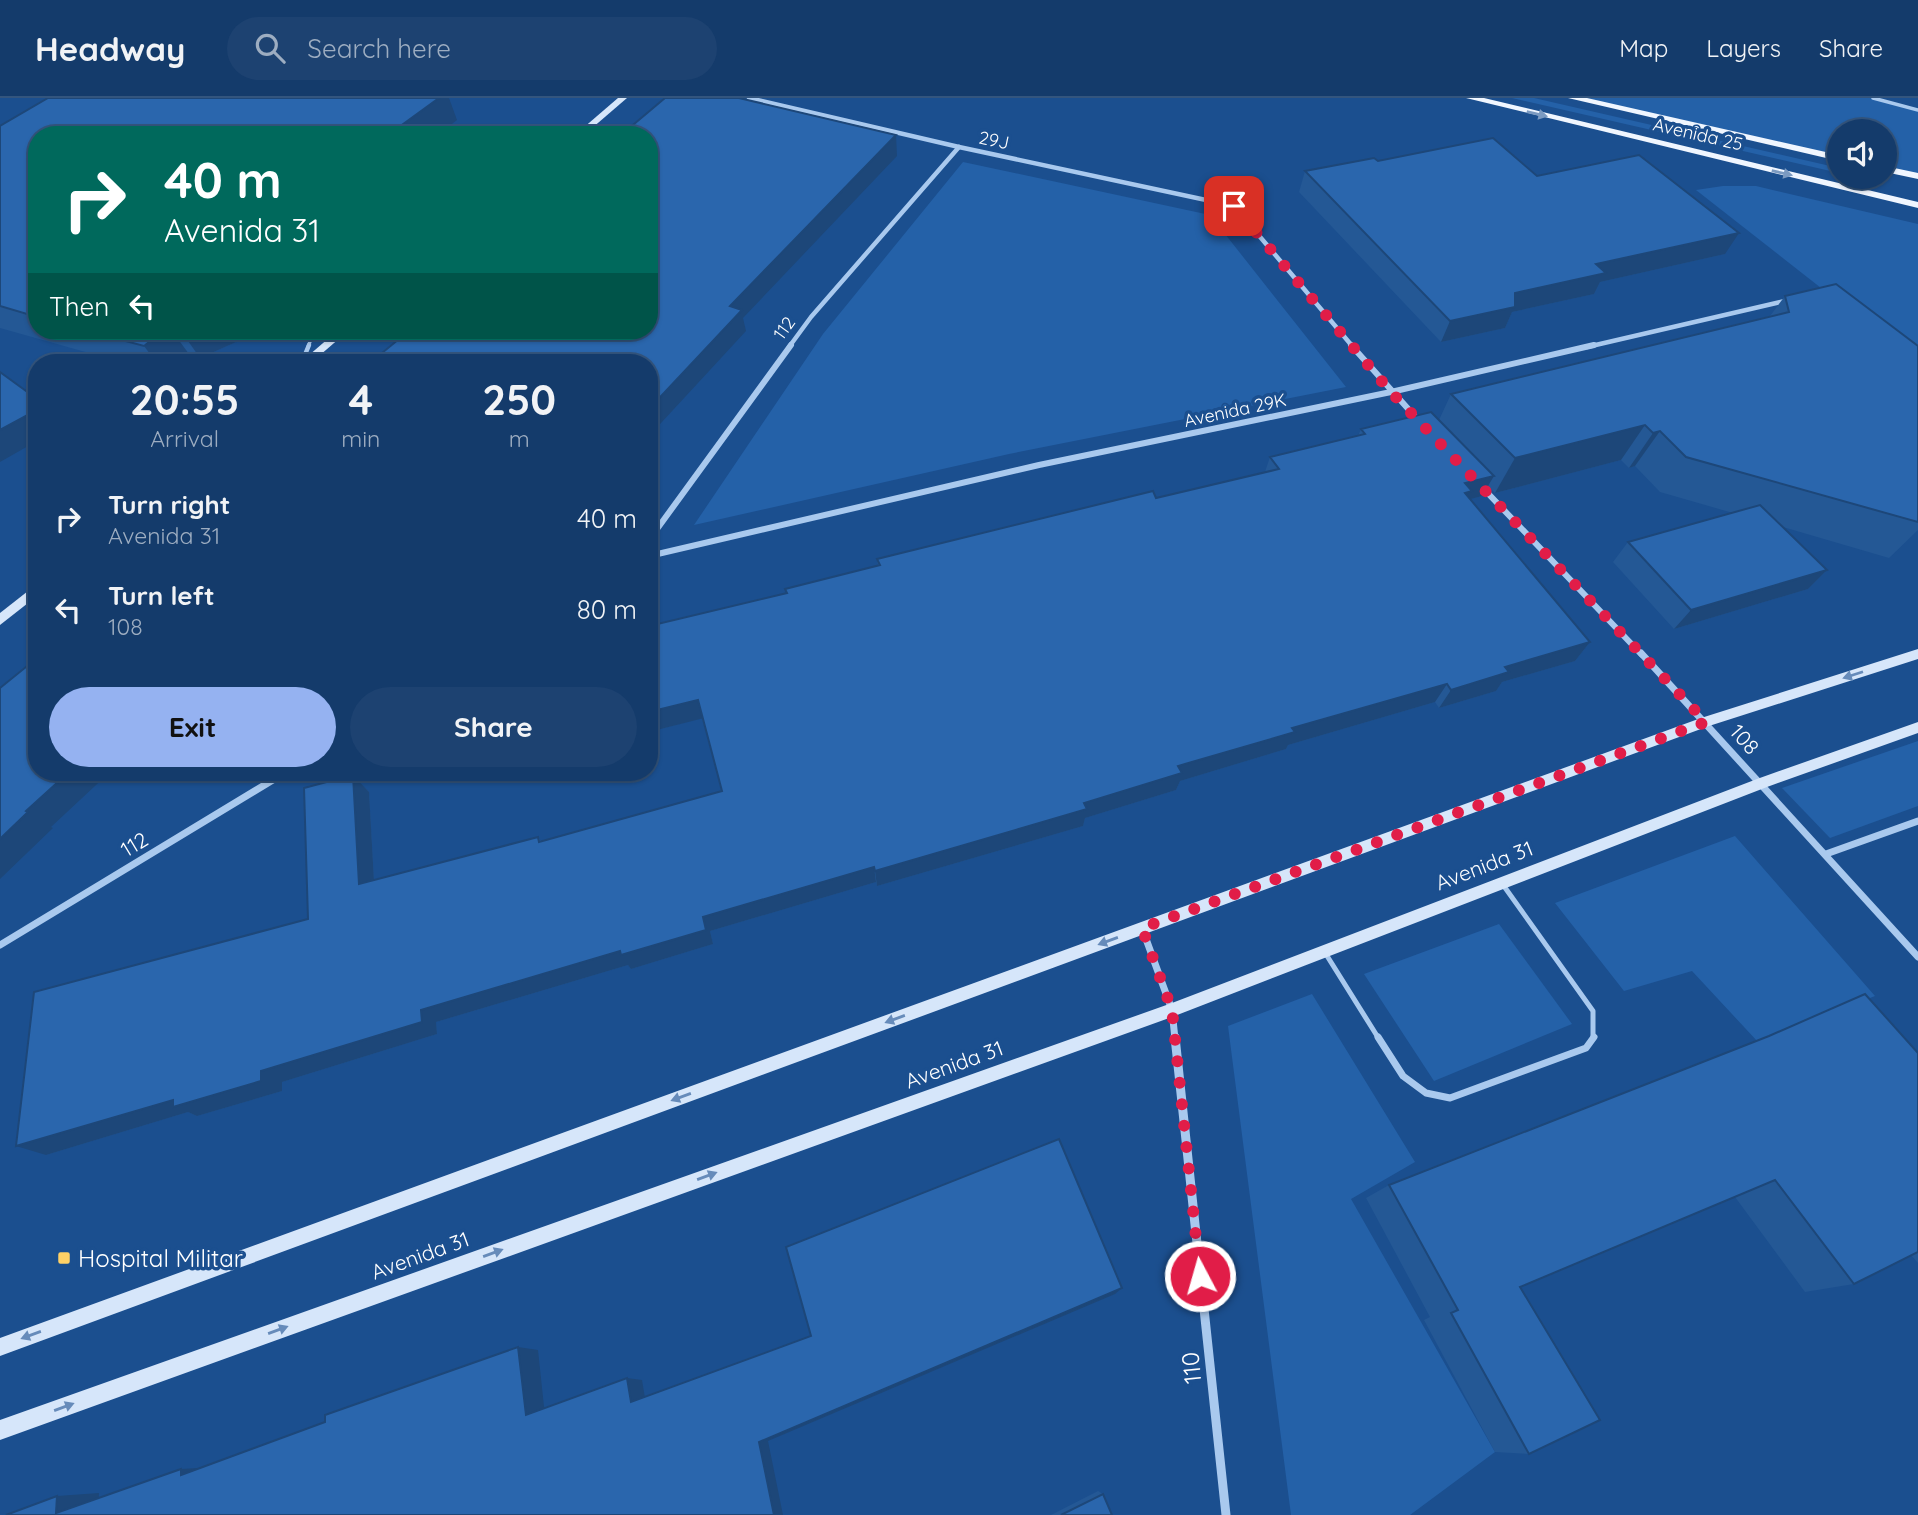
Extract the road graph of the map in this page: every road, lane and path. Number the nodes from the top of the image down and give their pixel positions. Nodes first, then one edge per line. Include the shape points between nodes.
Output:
1 (623, 98) edge
2 (749, 98) edge
3 (1471, 98) edge
4 (1573, 98) edge
5 (1873, 98) edge
6 (1918, 110) edge
7 (590, 126) edge
8 (959, 147) junction
9 (1827, 155) edge
10 (1897, 172) edge
11 (1918, 176) edge
12 (1918, 205) edge
13 (1799, 298) edge
14 (332, 340) edge
15 (314, 354) edge
16 (1391, 392) junction
17 (1420, 422) edge
18 (1477, 482) edge
19 (658, 528) edge
20 (658, 554) edge
21 (28, 597) edge
22 (0, 620) edge
23 (1918, 654) edge
24 (1706, 722) junction
25 (1918, 727) edge
26 (271, 781) edge
27 (1762, 783) junction
28 (1918, 821) edge
29 (1826, 854) junction
30 (1502, 882) junction
31 (1142, 928) junction
32 (0, 946) edge
33 (1324, 951) junction
34 (1918, 957) edge
35 (1172, 1010) junction
36 (0, 1347) edge
37 (0, 1430) edge
38 (1226, 1515) edge

1 - 7 main road
2 - 8 street, 29J
3 -> 12 main road, Avenida 25
4 - 9 main road, Avenida 25
5 - 6 lane
8 - 16 street, 29J via 1234,206
8 - 19 street, 112 via 811,317
10 - 11 main road
13 - 16 street, Avenida 29K
14 - 15 main road
16 - 17 street
16 - 20 street, Avenida 29K via 1039,465
18 - 24 street, 108
21 - 22 main road
23 -> 24 main road
24 - 27 street, 108
24 - 31 main road
25 - 27 main road, Avenida 31
26 - 32 street, 112
27 - 29 street, 108
27 - 30 main road, Avenida 31
28 - 29 street
29 - 34 street, 108
30 - 33 main road, Avenida 31
30 - 33 lane via 1593,1011 1594,1037 1586,1048 1450,1098 1426,1093 1403,1076
31 - 35 street, 110
31 -> 36 main road
33 - 35 main road, Avenida 31
37 -> 35 main road, Avenida 31
35 - 38 street, 110

